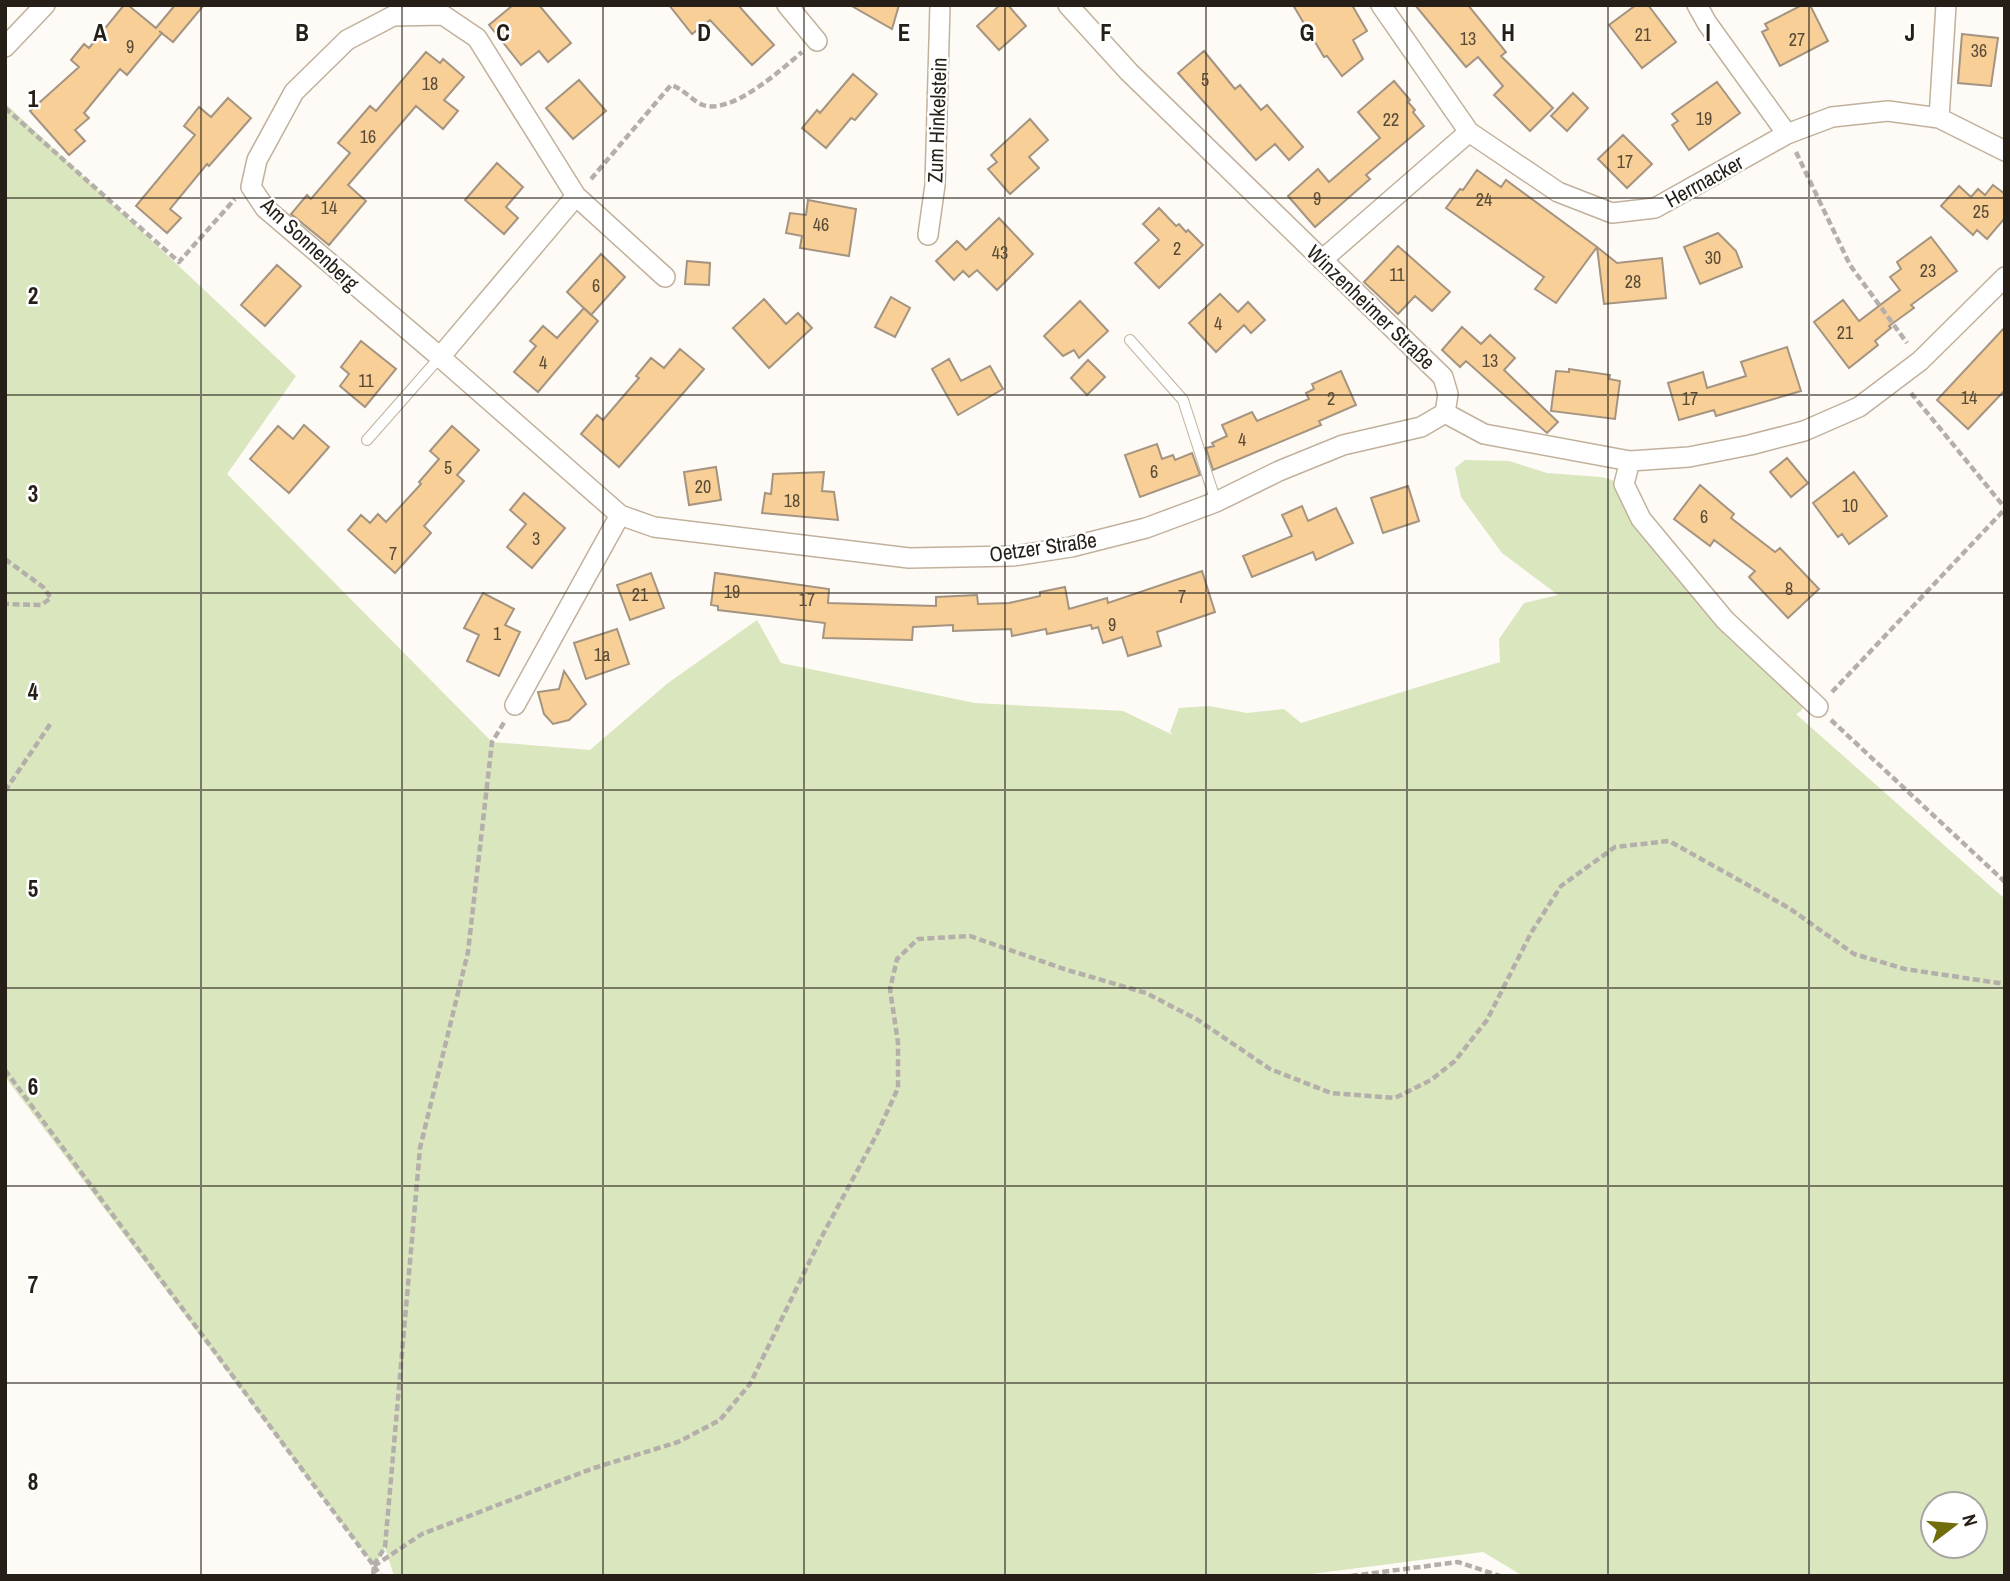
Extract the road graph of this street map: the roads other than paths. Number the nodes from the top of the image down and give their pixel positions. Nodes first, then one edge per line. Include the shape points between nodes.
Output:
1 (45, 5) edge
2 (787, 5) edge
3 (940, 5) edge
4 (1068, 5) edge
5 (1381, 5) edge
6 (1697, 5) edge
7 (1946, 5) edge
8 (817, 41) road end
9 (5, 47) edge
10 (1939, 118) junction
11 (1469, 132) junction
12 (1787, 134) junction
13 (2005, 152) edge
14 (576, 196) junction
15 (928, 235) dead end
16 (1322, 260) junction
17 (665, 277) dead end
18 (2005, 277) edge
19 (1130, 341) dead end
20 (440, 357) junction
21 (1445, 413) junction
22 (367, 440) dead end
23 (1630, 461) junction
24 (1216, 502) junction
25 (620, 515) junction
26 (515, 705) road end
27 (1818, 708) road end

1 - 9 street
2 - 8 street
3 - 15 street, Zum Hinkelstein via 935,185
4 - 16 street, Winzenheimer Straße via 1129,72
5 - 11 street, Herrnacker
6 - 12 street
7 - 10 street
10 - 12 street, Herrnacker via 1888,111 1832,117
10 - 13 street, Herrnacker
11 - 12 street, Herrnacker via 1558,192 1612,213 1656,208
11 - 16 street
14 - 17 street, Am Sonnenberg
14 - 20 street
14 - 20 street, Am Sonnenberg via 477,38 443,15 393,16 347,40 294,92 257,160 251,187 265,208
16 - 21 street, Winzenheimer Straße via 1443,377 1448,394
18 - 23 street via 1920,361 1859,407 1804,431 1750,445 1689,457
19 - 24 lane via 1182,400
20 - 22 lane
20 - 25 street, Am Sonnenberg
21 - 23 street via 1484,434
21 - 24 street, Oetzer Straße via 1421,427 1343,445
23 - 27 street via 1624,484 1641,519 1725,620
24 - 25 street, Oetzer Straße via 1146,528 1013,556 909,558 654,527
25 - 26 street

